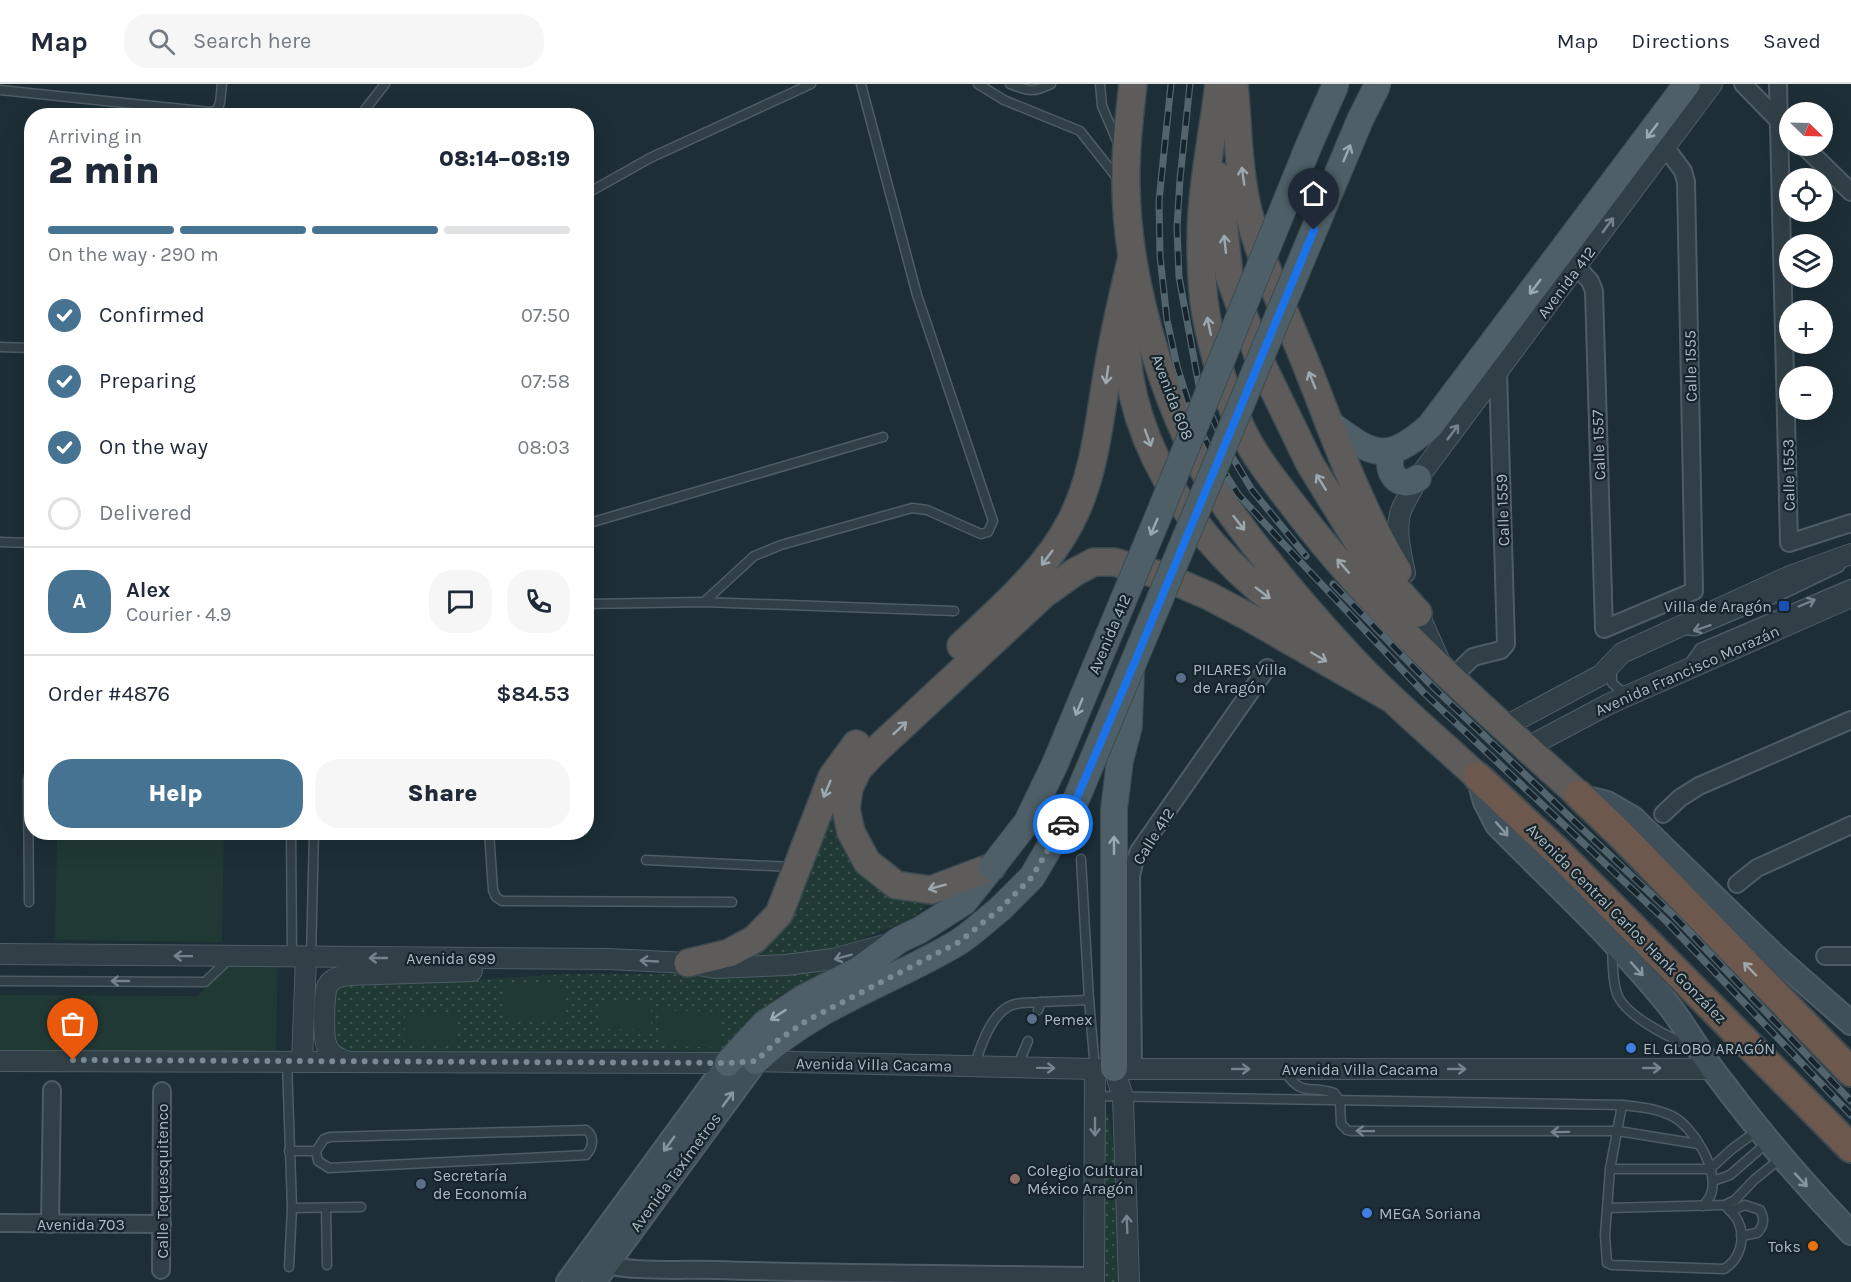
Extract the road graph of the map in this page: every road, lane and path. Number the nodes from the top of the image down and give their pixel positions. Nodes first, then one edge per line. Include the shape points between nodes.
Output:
1 (222, 84) edge
2 (386, 84) edge
3 (811, 84) edge
4 (861, 84) edge
5 (978, 84) edge
6 (1010, 84) edge
7 (1051, 84) edge
8 (1100, 84) edge
9 (1133, 84) edge
10 (1219, 84) edge
11 (1234, 84) edge
12 (1336, 84) edge
13 (1378, 84) edge
14 (1687, 84) edge
15 (1712, 84) edge
16 (1743, 84) edge
17 (1778, 84) edge
18 (0, 90) edge
19 (1781, 102) edge
20 (173, 108) edge
21 (218, 108) edge
22 (366, 108) edge
23 (1216, 113) junction
24 (1779, 121) edge
25 (1665, 147) junction
26 (1784, 156) edge
27 (1814, 156) edge
28 (1126, 162) junction
29 (1126, 189) junction
30 (594, 190) edge
31 (1851, 192) edge
32 (1132, 256) junction
33 (1577, 267) junction
34 (0, 347) edge
35 (24, 348) edge
36 (1498, 371) junction
37 (1329, 423) junction
38 (883, 437) dead end
39 (1393, 452) junction
40 (1418, 478) junction
41 (594, 522) edge
42 (1851, 523) edge
43 (0, 542) edge
44 (24, 543) edge
45 (1851, 554) edge
46 (1851, 562) edge
47 (1407, 585) junction
48 (1851, 585) edge
49 (1851, 597) edge
50 (704, 602) junction
51 (594, 604) edge
52 (954, 611) dead end
53 (1418, 613) junction
54 (1678, 627) junction
55 (1604, 629) joint
56 (1346, 652) junction
57 (1622, 653) junction
58 (1267, 668) dead end
59 (1684, 670) junction
60 (1131, 671) junction
61 (1448, 675) junction
62 (1601, 675) junction
63 (1636, 692) junction
64 (1392, 699) junction
65 (1609, 704) junction
66 (1851, 720) edge
67 (1504, 727) junction
68 (1526, 747) junction
69 (1478, 777) junction
70 (1579, 795) junction
71 (1663, 814) dead end
72 (1851, 825) edge
73 (28, 840) edge
74 (292, 840) edge
75 (313, 840) edge
76 (490, 840) edge
77 (1081, 859) dead end
78 (646, 860) dead end
79 (797, 867) junction
80 (992, 867) junction
81 (1737, 884) dead end
82 (29, 902) dead end
83 (732, 902) dead end
84 (899, 940) junction
85 (1612, 941) junction
86 (0, 954) edge
87 (1825, 956) dead end
88 (1851, 956) edge
89 (231, 957) junction
90 (303, 958) junction
91 (563, 959) junction
92 (688, 963) junction
93 (0, 981) edge
94 (1089, 1000) junction
95 (1851, 1023) edge
96 (1028, 1041) dead end
97 (1696, 1046) junction
98 (0, 1061) edge
99 (756, 1061) junction
100 (295, 1062) junction
101 (357, 1063) junction
102 (728, 1063) junction
103 (975, 1066) junction
104 (1017, 1067) junction
105 (1114, 1069) junction
106 (1712, 1069) junction
107 (1283, 1070) junction
108 (1851, 1072) edge
109 (52, 1090) dead end
110 (162, 1091) dead end
111 (1095, 1096) junction
112 (1123, 1097) junction
113 (1340, 1101) junction
114 (1622, 1105) junction
115 (1618, 1131) junction
116 (1769, 1143) junction
117 (1698, 1144) junction
118 (1851, 1148) edge
119 (290, 1151) junction
120 (316, 1151) junction
121 (1610, 1169) junction
122 (1710, 1169) junction
123 (1713, 1181) junction
124 (1821, 1201) junction
125 (1703, 1206) junction
126 (361, 1207) dead end
127 (292, 1208) junction
128 (326, 1208) junction
129 (1607, 1208) junction
130 (1728, 1208) junction
131 (0, 1223) edge
132 (50, 1224) junction
133 (162, 1224) junction
134 (1851, 1224) edge
135 (1851, 1233) edge
136 (1741, 1236) junction
137 (327, 1265) dead end
138 (289, 1267) dead end
139 (595, 1268) edge
140 (161, 1270) dead end
141 (1094, 1279) edge
142 (568, 1282) edge
143 (1129, 1282) edge

1 - 21 lane
2 - 22 lane
3 - 30 lane via 650,158
4 - 50 lane via 917,295 993,521 988,532 981,534 927,510 912,508 754,556
5 - 29 lane via 1004,100 1080,131
6 - 7 lane via 1036,91
8 - 28 lane via 1102,106
9 - 28 highway, Avenida 608
10 - 23 highway
37 -> 11 highway via 1248,210
12 -> 80 main road, Avenida 412, bridge via 1055,764 1027,822
60 -> 13 main road, bridge
14 -> 39 main road via 1430,426
15 - 25 street, Avenida 412
16 - 24 street
17 - 19 street, Calle 1553
18 - 20 lane
53 -> 23 highway via 1366,555 1310,464 1260,361 1229,275 1218,178
61 -> 23 highway via 1382,610 1318,538 1263,465 1228,395 1203,294 1205,183
33 -> 25 street, Avenida 412
25 - 55 street, Calle 1555 via 1683,171 1686,182 1694,591
26 - 42 street, Calle 1553 via 1790,543
27 - 31 street
28 - 29 highway, Avenida 608
29 - 32 highway, Avenida 608
32 -> 56 highway, Avenida 608 via 1151,340 1172,403 1198,458 1227,508
32 -> 56 highway via 1126,341 1132,388 1160,466 1180,502 1212,545 1254,586
32 -> 79 highway via 1109,363 1095,456 1070,523 1047,560 987,622 853,747 832,777
33 - 36 street, Avenida 412
33 - 55 street, Calle 1557 via 1594,291
34 - 35 lane
40 -> 36 street, Avenida 412
36 - 61 street, Calle 1559 via 1506,640 1504,648 1473,657
37 - 39 main road via 1359,445
37 - 47 highway via 1379,540
38 - 41 lane
39 - 40 main road via 1389,464 1393,476 1407,483
40 - 47 street, Avenida 412 via 1400,517 1399,545
43 - 44 lane
45 - 54 street, Avenida Francisco Morazán via 1790,576
46 -> 54 lane via 1696,631
47 - 53 street, Avenida 412
59 -> 48 lane via 1700,648
49 - 59 street, Avenida Francisco Morazán
50 - 51 lane
50 - 52 lane
53 - 61 street, Avenida 412
54 - 57 street, Avenida Francisco Morazán
56 - 64 highway, Avenida Central Carlos Hank González
57 - 62 street, Avenida Francisco Morazán
57 - 63 lane via 1610,671 1612,683 1620,690
58 - 105 street, Calle 412 via 1134,863
59 - 63 street, Avenida Francisco Morazán
60 - 99 main road, bridge via 1073,807 1032,877 959,942 806,1021
105 -> 60 main road via 1114,809 1129,726
61 - 67 highway
62 - 65 street
62 - 67 street, Avenida Francisco Morazán
63 - 65 street, Avenida Francisco Morazán
64 - 69 highway, Avenida Central Carlos Hank González
80 -> 64 highway via 931,890 896,885 867,862 851,832 846,809 849,788 872,754 1036,602 1094,562 1114,562 1163,576 1209,596
65 - 68 street, Avenida Francisco Morazán
66 - 71 street via 1699,786
67 - 68 highway
68 - 70 highway
69 -> 85 main road, Avenida Central Carlos Hank González via 1497,825
69 - 118 highway, Avenida Central Carlos Hank González via 1556,850
70 - 95 main road via 1607,803 1634,819 1776,957
108 -> 70 highway
72 - 81 street via 1757,868
73 - 82 lane
74 - 90 lane
75 - 90 lane
76 - 83 lane via 493,890 502,901
77 - 94 lane
78 - 79 lane
79 - 92 highway via 779,914 755,939 729,953
80 - 84 main road, Avenida 412 via 964,902
84 -> 92 street, Avenida 699 via 833,959 786,965 715,968
84 -> 102 main road, Avenida 412 via 860,969 764,1024
85 -> 97 main road, Avenida Central Carlos Hank González via 1668,1004
85 - 97 lane via 1614,977 1622,1002 1654,1030
89 -> 86 street, Avenida 699
87 - 88 street
89 - 90 street, Avenida 699
89 -> 93 lane via 205,982
91 -> 90 street, Avenida 699
90 - 100 street
92 -> 91 street, Avenida 699
91 - 101 street via 523,969 348,975 334,979 325,996 325,1043 344,1061
94 - 103 lane via 1011,1005 985,1033
94 - 105 lane
96 - 104 lane
97 - 106 main road, Avenida Central Carlos Hank González
98 - 100 street, Avenida Villa Cacama
99 - 102 street, Avenida Villa Cacama
99 - 103 street, Avenida Villa Cacama
139 -> 99 main road, Avenida Taxímetros
100 - 101 street, Avenida Villa Cacama
100 - 119 lane
101 - 102 street, Avenida Villa Cacama
102 -> 139 main road, Avenida Taxímetros
103 - 104 street, Avenida Villa Cacama
104 -> 105 street, Avenida Villa Cacama
105 -> 107 street, Avenida Villa Cacama
105 - 111 street
105 - 112 street
107 -> 106 street, Avenida Villa Cacama
106 - 116 main road, Avenida Central Carlos Hank González
107 - 113 lane via 1304,1090 1330,1092
109 - 132 street
110 - 133 street, Calle Tequesquitenco
111 - 112 lane
111 -> 141 street
112 - 113 lane
143 -> 112 street
113 - 114 lane
115 -> 113 lane via 1351,1131 1341,1124
114 - 115 lane
114 - 117 lane via 1658,1110 1675,1117
115 - 117 lane
115 - 121 lane
116 - 122 lane via 1732,1149
116 - 123 lane via 1730,1175
116 -> 124 main road, Avenida Central Carlos Hank González
116 - 130 lane via 1754,1180
117 - 122 lane
119 - 120 lane
119 - 127 lane
120 - 120 lane via 330,1137 586,1130 592,1136 586,1155 338,1167 323,1166
121 - 122 lane
121 - 129 lane
122 - 123 lane
123 - 125 lane via 1712,1193
124 - 134 main road
124 - 135 main road, Avenida Central Carlos Hank González
125 - 129 lane
125 - 130 lane
126 - 128 lane
127 - 128 lane
127 - 138 lane
128 - 137 lane
129 - 136 lane via 1605,1258 1610,1265 1720,1270 1738,1256
130 - 136 lane via 1738,1222
130 - 136 lane via 1745,1205 1763,1214 1763,1224 1757,1233
131 - 132 street, Avenida 703
132 - 133 street, Avenida 703
133 - 140 street, Calle Tequesquitenco
139 - 141 street
139 - 142 main road, Avenida Taxímetros

